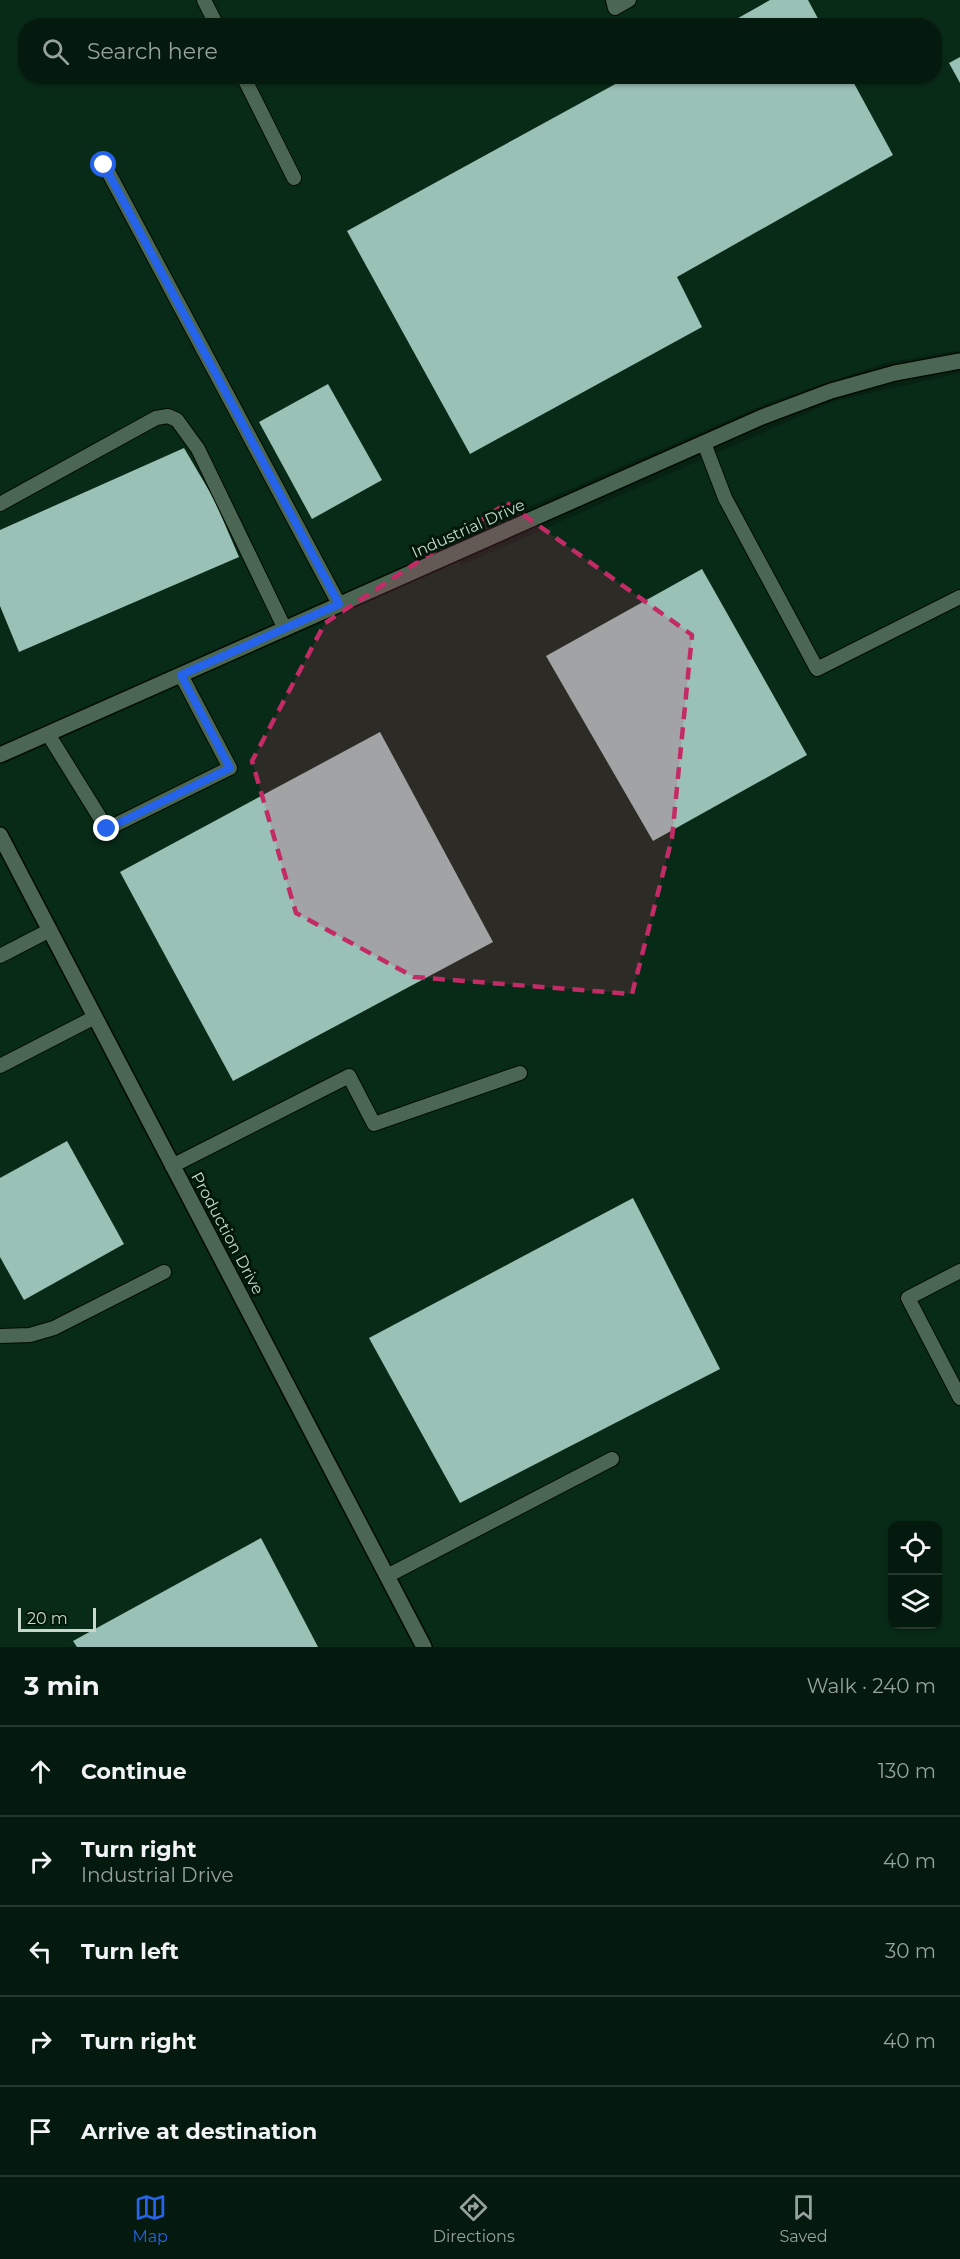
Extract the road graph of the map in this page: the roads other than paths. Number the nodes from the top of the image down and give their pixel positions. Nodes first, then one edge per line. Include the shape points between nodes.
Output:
1 (204, 0) edge
2 (613, 0) edge
3 (629, 0) edge
4 (213, 18) edge
5 (247, 84) edge
6 (104, 165) dead end
7 (294, 178) dead end
8 (960, 361) edge
9 (704, 443) junction
10 (0, 504) edge
11 (960, 597) edge
12 (339, 604) junction
13 (285, 629) junction
14 (181, 675) junction
15 (48, 734) junction
16 (0, 755) edge
17 (0, 835) edge
18 (50, 930) junction
19 (0, 956) edge
20 (95, 1017) junction
21 (0, 1066) edge
22 (520, 1073) dead end
23 (172, 1166) junction
24 (960, 1271) edge
25 (164, 1272) dead end
26 (0, 1336) edge
27 (960, 1398) edge
28 (612, 1459) dead end
29 (387, 1576) junction
30 (424, 1647) edge

1 - 4 lane
2 - 3 lane via 615,8
5 - 7 lane
6 - 12 lane
8 - 9 street, Industrial Drive via 895,373 831,391
9 - 11 lane via 725,498 818,669
9 - 12 street, Industrial Drive
10 - 13 lane via 156,418 168,416 177,420 198,449
12 - 13 street, Industrial Drive
13 - 14 street, Industrial Drive
14 - 15 street, Industrial Drive
14 - 15 lane via 230,768 107,829
15 - 16 street, Industrial Drive
17 - 18 street, Production Drive
18 - 19 lane
18 - 20 street, Production Drive
20 - 21 lane
20 - 23 street, Production Drive
22 - 23 lane via 374,1124 349,1076
23 - 29 street, Production Drive
24 - 27 lane via 908,1298
25 - 26 lane via 54,1328 30,1335
28 - 29 lane
29 - 30 street, Production Drive

